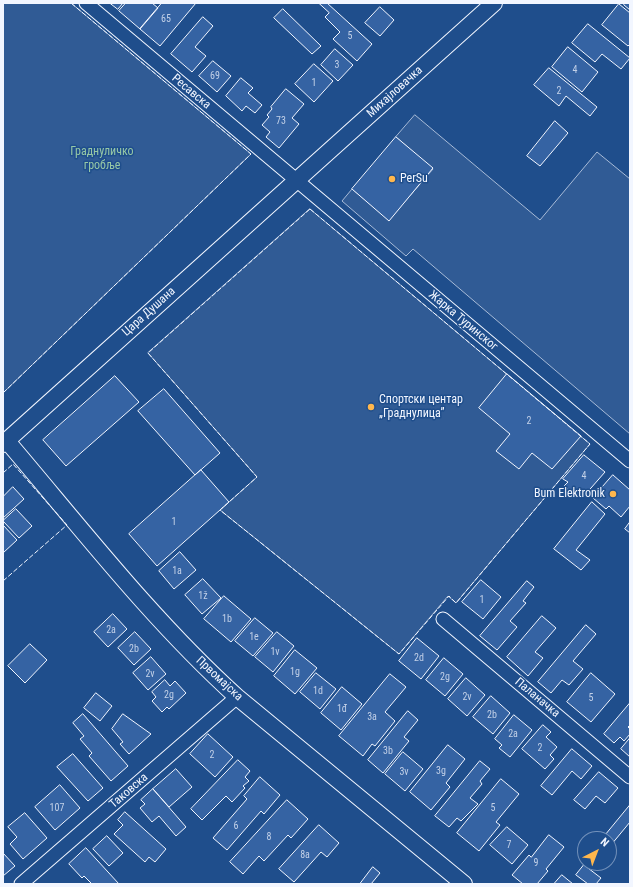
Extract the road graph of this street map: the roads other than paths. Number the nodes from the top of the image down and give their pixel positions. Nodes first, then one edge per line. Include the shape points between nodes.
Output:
1 (86, 3) edge
2 (494, 3) edge
3 (295, 180) junction
4 (5, 442) edge
5 (630, 461) edge
6 (443, 619) dead end
7 (237, 697) junction
8 (630, 777) edge
9 (21, 884) edge
10 (464, 884) edge

1 - 3 street, Ресавска
2 - 3 street, Михајловачка
3 - 4 street, Цара Душана
3 - 5 street, Жарка Туринског
4 - 7 street, Првомајска via 127,583 208,671
6 - 8 street, Паланачка
7 - 9 street, Таковска
7 - 10 street, Првомајска

